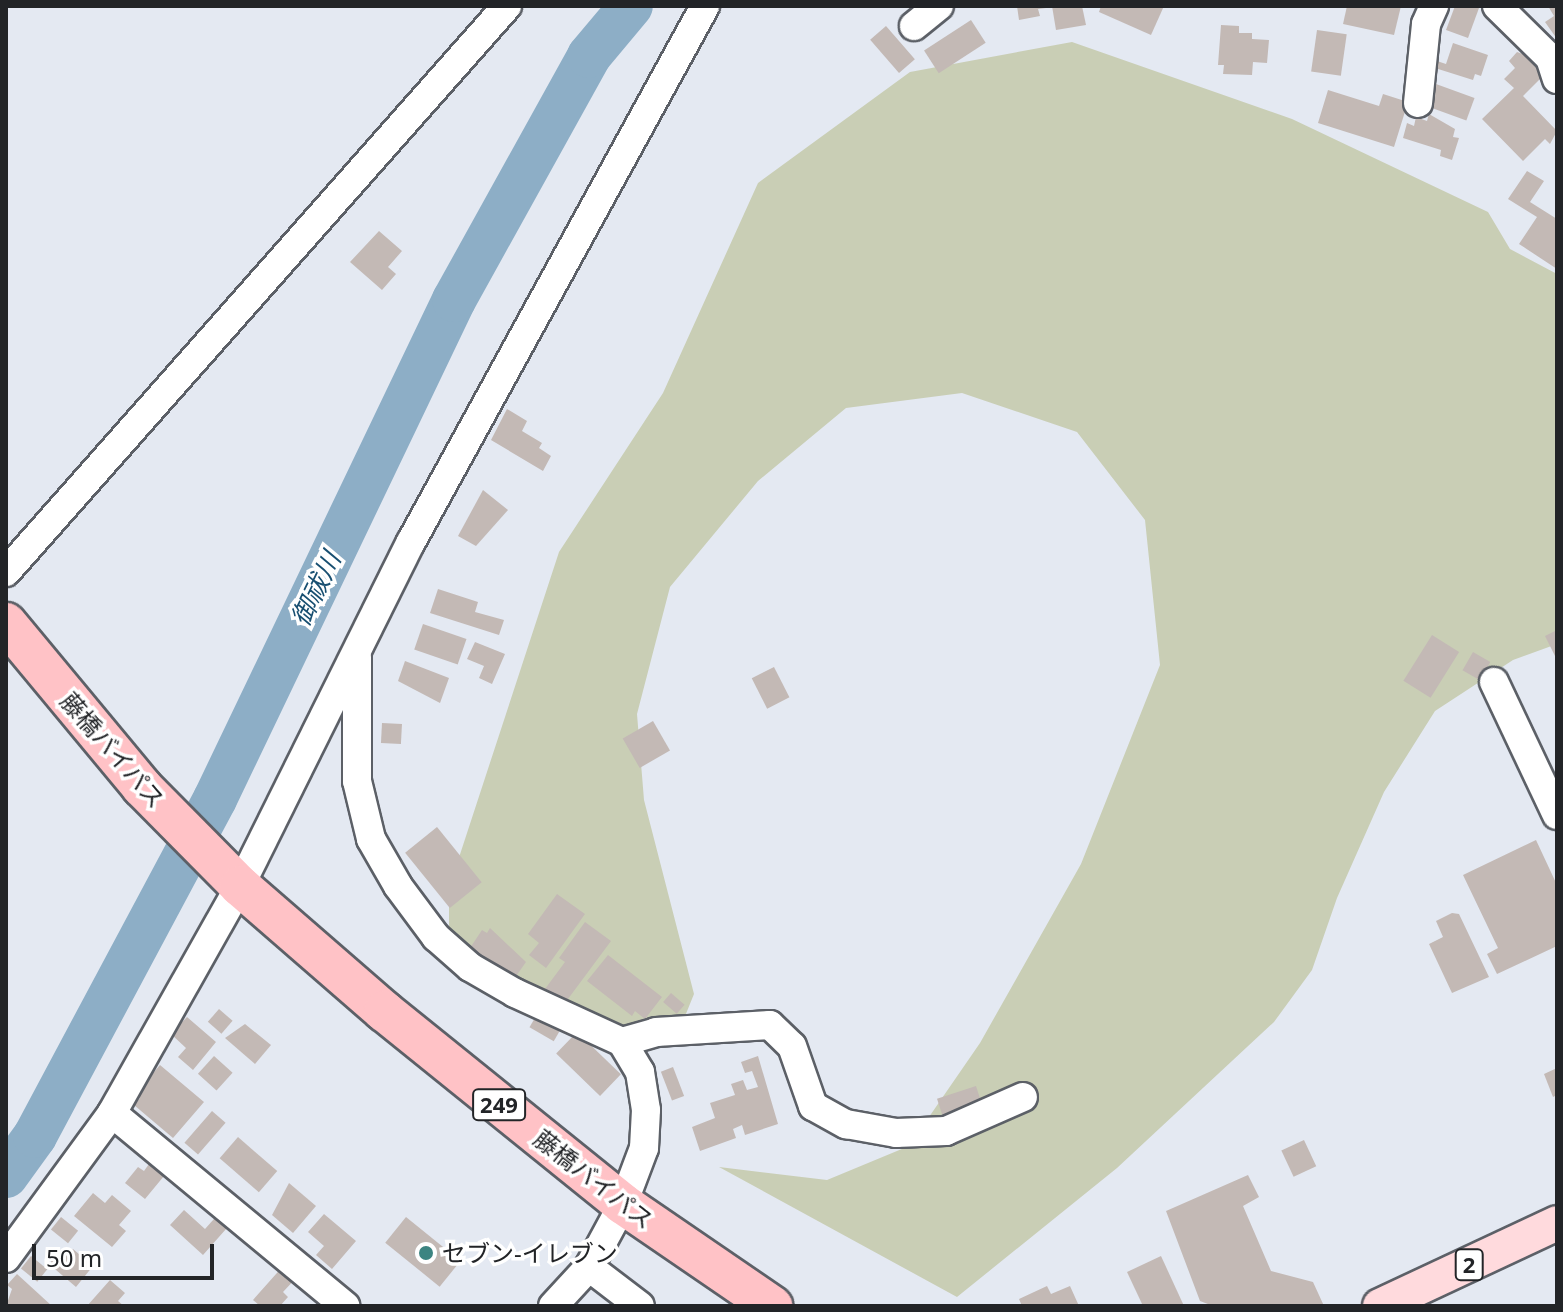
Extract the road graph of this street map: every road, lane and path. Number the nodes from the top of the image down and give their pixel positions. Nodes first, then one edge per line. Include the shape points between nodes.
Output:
1 (507, 6) edge
2 (705, 6) edge
3 (939, 6) edge
4 (1434, 6) edge
5 (1497, 6) edge
6 (914, 26) dead end
7 (1557, 79) edge
8 (1418, 103) dead end
9 (6, 572) edge
10 (6, 623) edge
11 (357, 648) junction
12 (1494, 682) dead end
13 (1557, 815) edge
14 (233, 879) junction
15 (622, 1042) junction
16 (1023, 1097) dead end
17 (112, 1113) junction
18 (623, 1204) junction
19 (1557, 1223) edge
20 (6, 1258) edge
21 (589, 1267) junction
22 (326, 1300) edge
23 (553, 1306) edge
24 (640, 1306) edge
25 (772, 1306) edge
26 (1380, 1306) edge

1 - 9 street
2 - 11 street via 541,298
3 - 6 street
4 - 8 street via 1426,24
5 - 7 street via 1550,58
10 - 14 highway, 藤橋バイパス / 249 via 142,787
11 - 14 street
11 - 15 street via 357,781 371,839 398,886 436,937 470,967
12 - 13 street
14 - 17 street
14 - 18 highway, 藤橋バイパス / 249 via 384,1011
15 - 16 street via 656,1032 770,1025 792,1046 813,1106 846,1124 896,1133 946,1131
15 - 18 street via 640,1072 646,1110 644,1148
17 - 20 street
17 - 22 street
18 - 21 street
18 - 25 highway, 藤橋バイパス / 249
19 - 26 main road, 2
21 - 23 street
21 - 24 street

